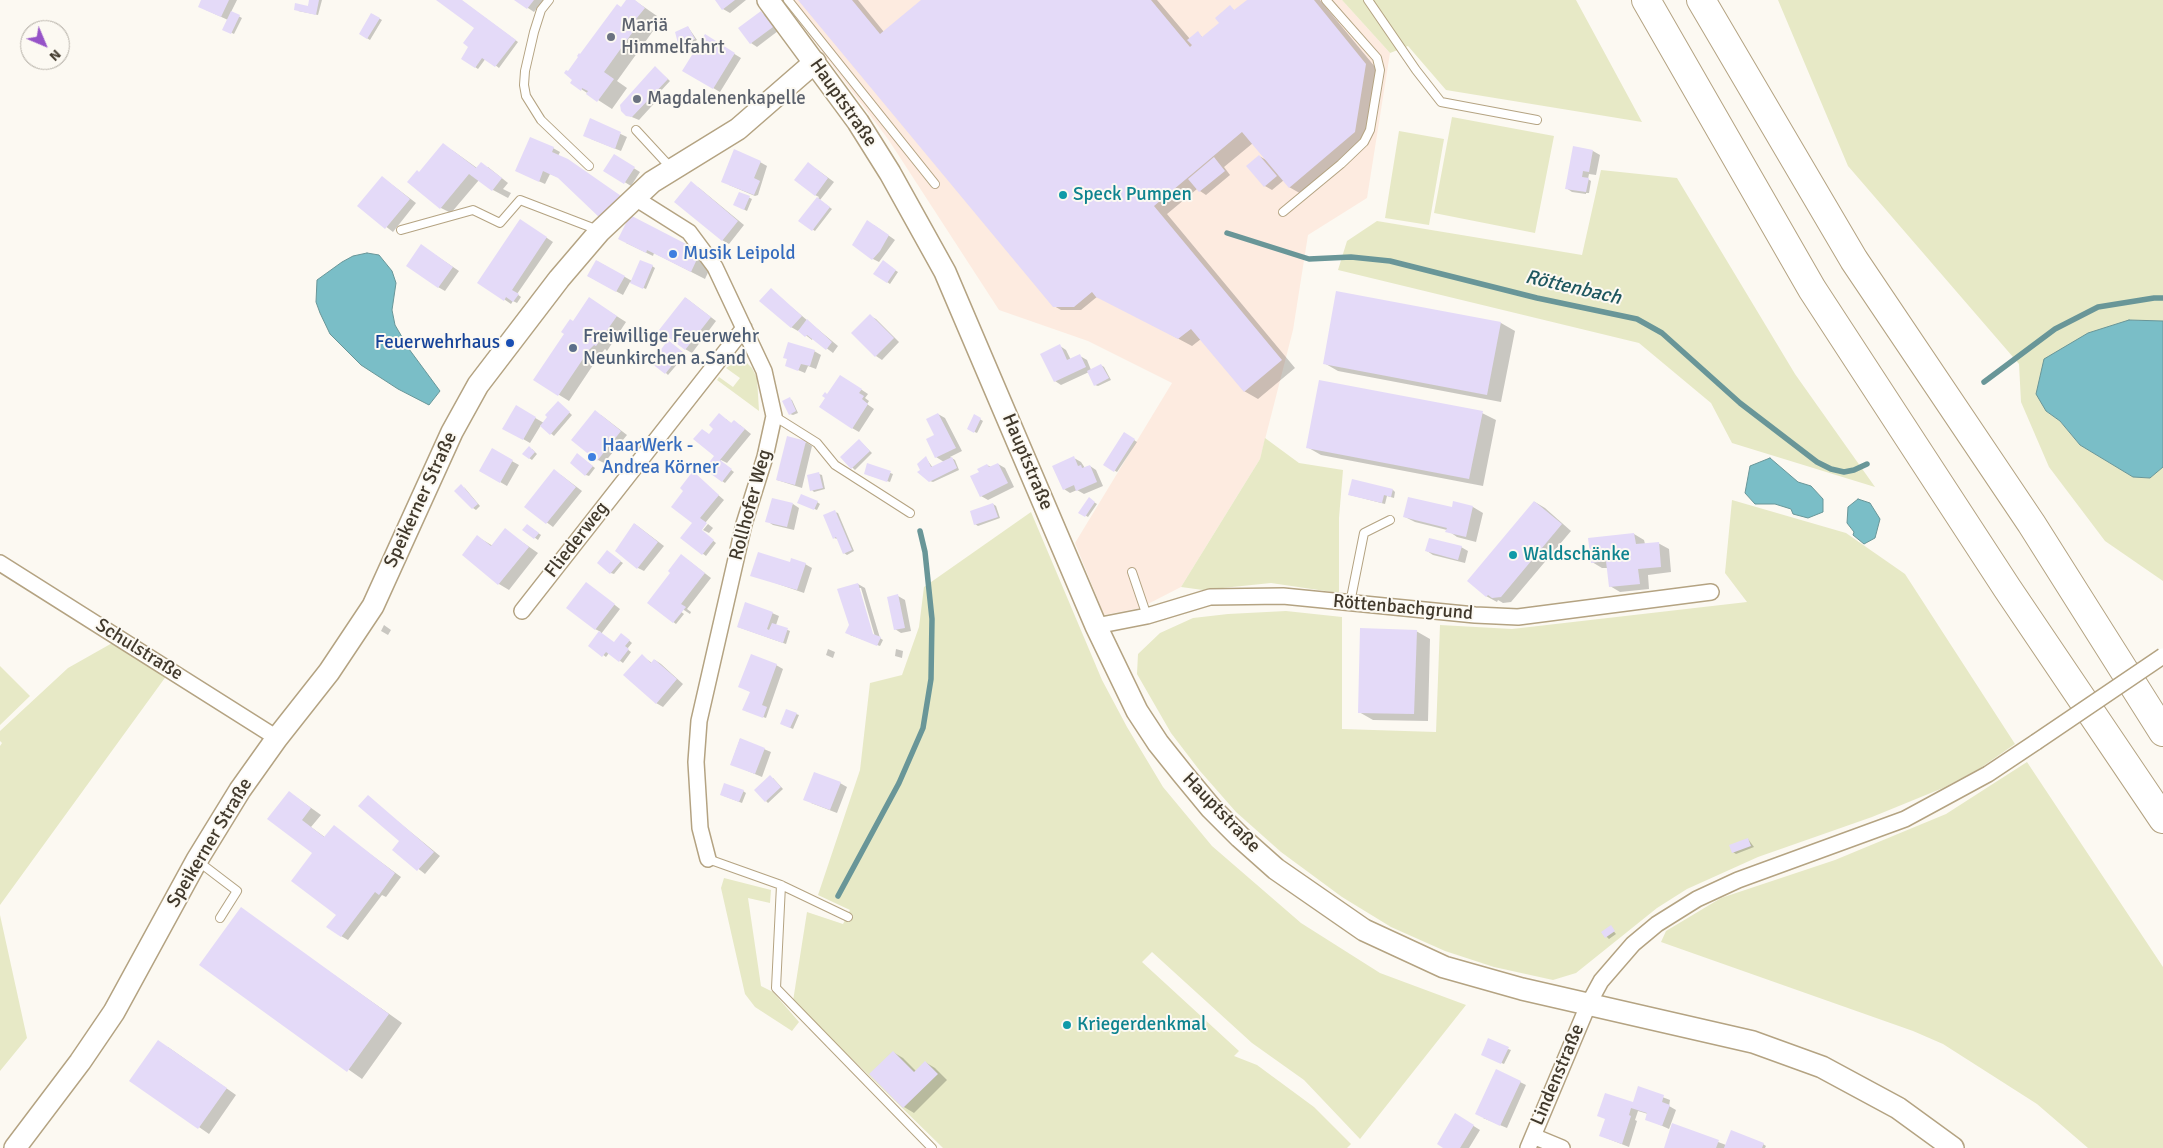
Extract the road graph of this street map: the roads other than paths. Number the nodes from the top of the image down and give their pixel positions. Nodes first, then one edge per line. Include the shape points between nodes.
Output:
1 (549, 0) edge
2 (768, 0) edge
3 (788, 0) edge
4 (1326, 0) edge
5 (1368, 0) edge
6 (1646, 0) edge
7 (1701, 0) edge
8 (815, 62) junction
9 (1538, 120) dead end
10 (636, 130) dead end
11 (589, 166) dead end
12 (672, 170) junction
13 (935, 184) dead end
14 (635, 198) junction
15 (1283, 212) dead end
16 (401, 230) dead end
17 (600, 231) junction
18 (744, 328) junction
19 (774, 416) junction
20 (910, 513) dead end
21 (1390, 520) dead end
22 (0, 563) edge
23 (1132, 572) dead end
24 (1711, 592) dead end
25 (1350, 604) junction
26 (522, 612) dead end
27 (1147, 616) junction
28 (1096, 626) junction
29 (2163, 656) edge
30 (2163, 732) edge
31 (277, 738) junction
32 (2163, 819) edge
33 (708, 859) joint
34 (197, 860) junction
35 (782, 886) junction
36 (848, 917) dead end
37 (220, 918) dead end
38 (1589, 1003) junction
39 (1530, 1142) edge
40 (16, 1148) edge
41 (932, 1148) edge
42 (1562, 1148) edge
43 (1953, 1148) edge

1 - 11 lane via 541,10 534,32 525,71 526,96 541,120
2 - 8 main road, Hauptstraße
3 - 13 lane
4 - 15 lane via 1377,58 1380,70 1372,121 1364,142
5 - 9 lane via 1441,102
6 - 32 highway via 1812,289 2007,588
7 - 30 highway via 1854,260 2031,523
8 - 12 main road, Speikerner Straße via 738,129
8 - 28 main road, Hauptstraße via 890,173 945,272
10 - 12 lane
12 - 14 main road, Speikerner Straße
14 - 17 main road, Speikerner Straße
14 - 18 street, Rollhofer Weg via 690,232 715,267
16 - 17 lane via 472,210 500,223 520,200
17 - 31 main road, Speikerner Straße via 478,385 452,432 373,606 329,672
18 - 19 street, Rollhofer Weg via 764,370
18 - 26 street, Fliederweg
19 - 20 lane via 817,443 835,464
19 - 33 street, Rollhofer Weg via 744,524 699,721 697,790 700,828
21 - 25 lane via 1364,533
22 - 31 street, Schulstraße
23 - 27 lane
24 - 25 street, Röttenbachgrund via 1518,617
25 - 27 street, Röttenbachgrund via 1283,596 1210,597
27 - 28 street, Röttenbachgrund
28 - 38 main road, Hauptstraße via 1137,711 1158,743 1211,808 1276,869 1364,930 1444,967
29 - 38 street, Lindenstraße, bridge via 1988,774 1905,819 1738,880 1697,899 1657,924 1633,944 1601,981
31 - 34 main road, Speikerner Straße
33 - 35 lane
34 - 37 lane via 237,891
34 - 40 main road, Speikerner Straße via 114,1012
35 - 36 lane
35 - 41 lane via 776,988
38 - 39 street, Lindenstraße
38 - 43 main road, Hauptstraße via 1753,1042 1822,1067 1898,1108
39 - 42 street

